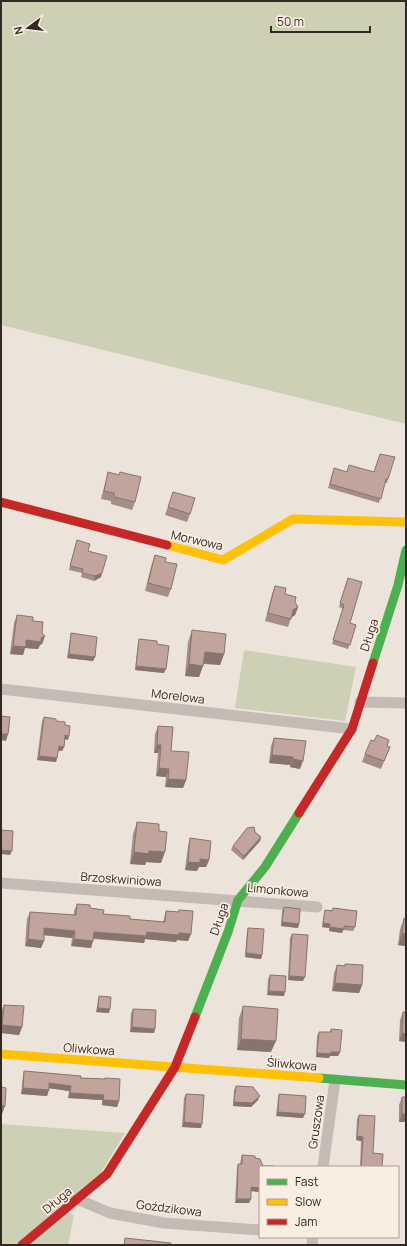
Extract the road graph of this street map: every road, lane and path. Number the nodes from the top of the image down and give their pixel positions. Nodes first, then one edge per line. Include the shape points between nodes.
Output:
1 (1, 502) edge
2 (406, 522) edge
3 (406, 550) edge
4 (1, 689) edge
5 (360, 702) junction
6 (406, 703) edge
7 (352, 729) junction
8 (1, 883) edge
9 (238, 900) junction
10 (316, 906) dead end
11 (1, 1054) edge
12 (175, 1067) junction
13 (335, 1080) junction
14 (406, 1085) edge
15 (323, 1166) edge
16 (77, 1199) junction
17 (259, 1230) edge
18 (22, 1245) edge

1 - 2 street, Morwowa via 223,560 293,519
3 - 5 street, Długa via 398,585
4 - 7 street, Morelowa
5 - 6 street
5 - 7 street, Długa
7 - 9 street, Długa via 265,867
8 - 9 street, Brzoskwiniowa
9 - 10 street, Limonkowa
9 - 12 street, Długa
11 - 12 street, Oliwkowa
12 - 13 street, Śliwkowa
12 - 16 street, Długa via 107,1174
13 - 14 street, Śliwkowa
13 - 15 street, Gruszowa
16 - 17 street, Goździkowa via 110,1213 126,1216 164,1222
16 - 18 street, Długa

